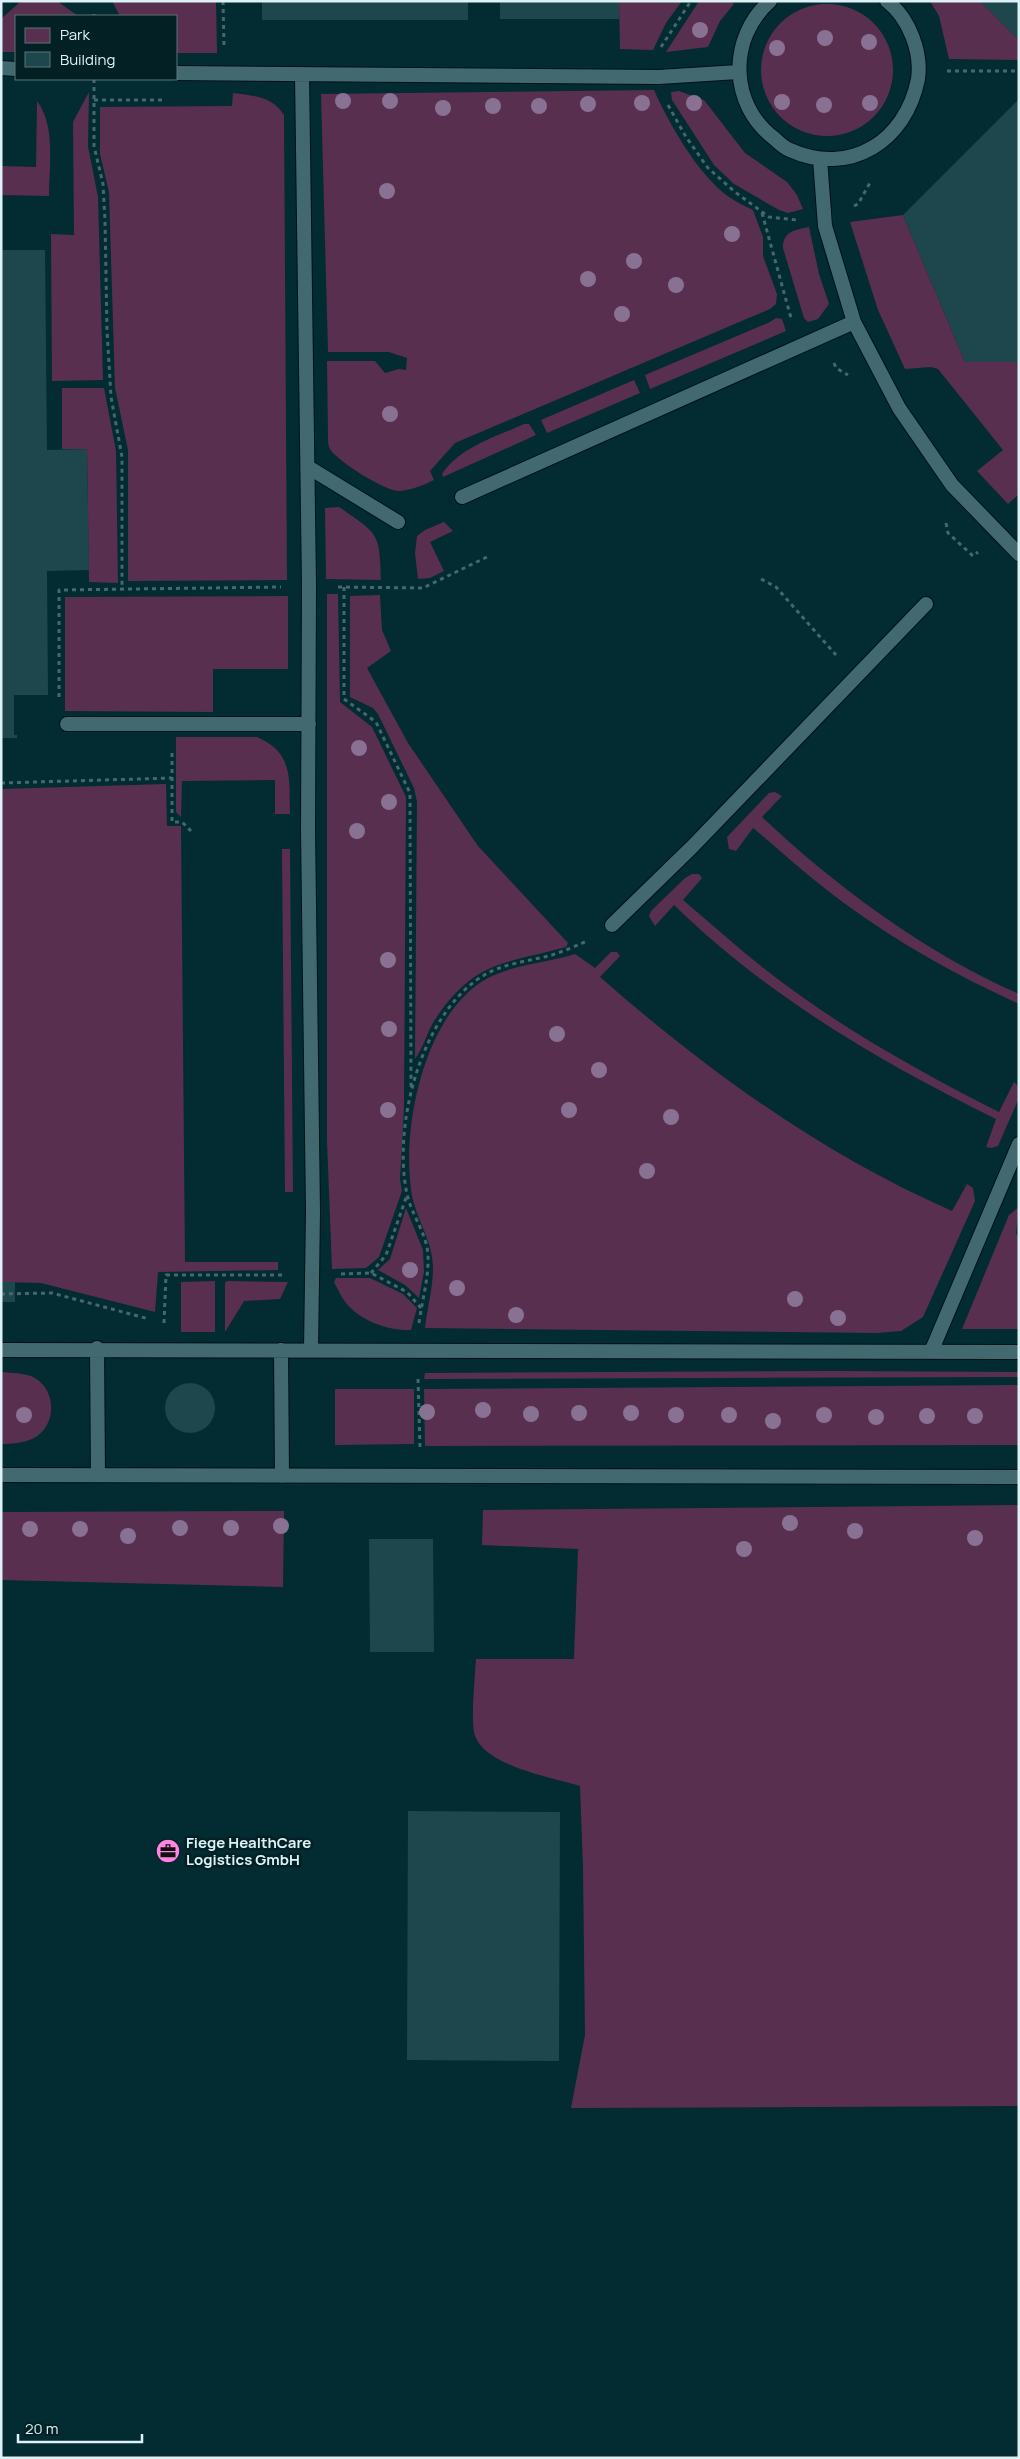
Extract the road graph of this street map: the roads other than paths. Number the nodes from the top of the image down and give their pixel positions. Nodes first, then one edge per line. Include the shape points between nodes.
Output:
1 (770, 1) edge
2 (887, 1) edge
3 (1, 68) edge
4 (15, 69) edge
5 (738, 72) junction
6 (178, 73) edge
7 (302, 74) junction
8 (820, 159) junction
9 (854, 322) junction
10 (308, 467) junction
11 (462, 498) dead end
12 (398, 522) dead end
13 (1019, 554) edge
14 (926, 604) dead end
15 (68, 724) road end
16 (309, 724) junction
17 (612, 925) road end
18 (1019, 1144) edge
19 (98, 1348) junction
20 (1, 1350) edge
21 (281, 1350) junction
22 (311, 1350) junction
23 (931, 1352) junction
24 (1019, 1352) edge
25 (98, 1475) junction
26 (1, 1476) edge
27 (282, 1476) junction
28 (1019, 1477) edge

1 - 5 lane via 748,29 740,50
2 - 8 lane via 906,23 916,46 919,71 914,100 899,126 877,146 849,157
3 - 4 lane
5 - 7 lane via 659,78
5 - 8 lane via 745,104 763,131 789,150
6 - 7 lane
7 - 10 lane
8 - 9 lane via 825,226
9 - 11 lane
9 - 13 lane via 899,408 952,485
10 - 12 lane
10 - 16 lane
14 - 17 lane
15 - 16 lane
16 - 22 lane
18 - 23 lane
19 - 20 lane
19 - 21 lane
19 - 25 lane
21 - 22 lane
21 - 27 lane
22 - 23 lane
23 - 24 lane
25 - 26 lane
25 - 27 lane
27 - 28 lane

